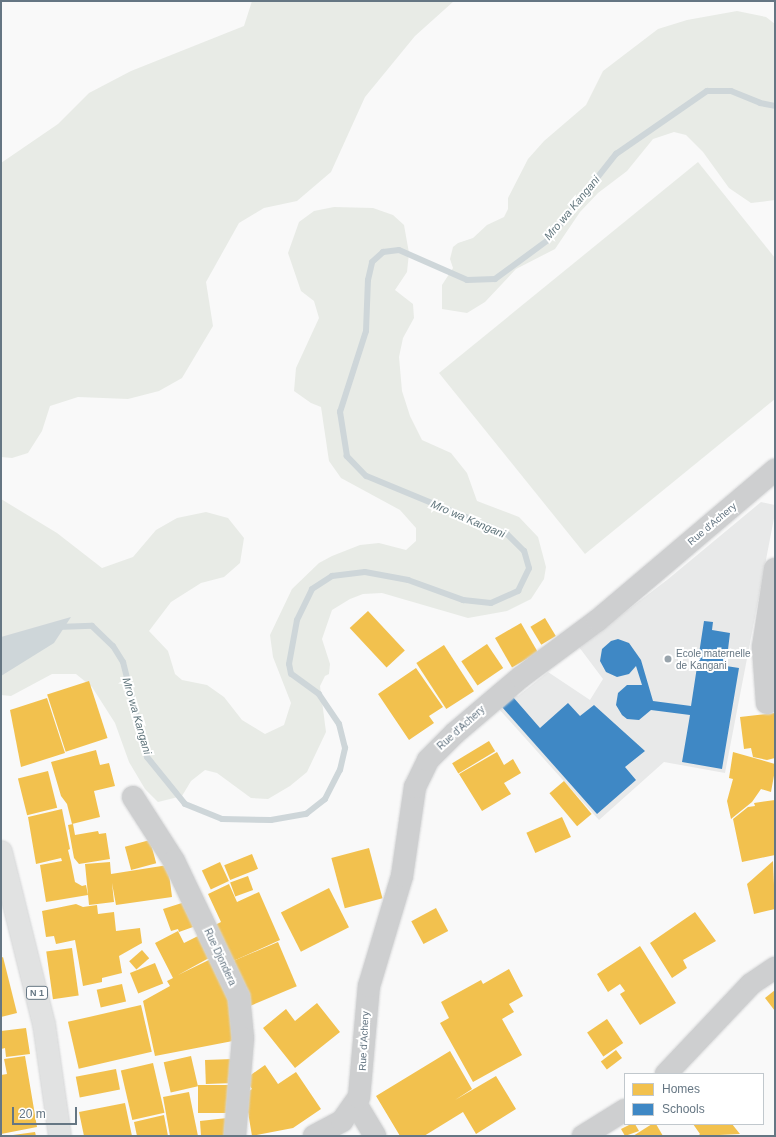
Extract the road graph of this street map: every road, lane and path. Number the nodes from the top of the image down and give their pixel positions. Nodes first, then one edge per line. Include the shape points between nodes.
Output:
1 (772, 475) edge
2 (775, 569) edge
3 (773, 592) edge
4 (769, 647) edge
5 (767, 703) dead end
6 (133, 796) dead end
7 (1, 852) edge
8 (775, 968) edge
9 (667, 1073) edge
10 (356, 1104) junction
11 (624, 1111) edge
12 (60, 1136) edge
13 (236, 1136) edge
14 (314, 1136) edge
15 (375, 1136) edge
16 (583, 1136) edge

1 - 10 street, Rue d'Achery via 598,620 521,677 450,737 428,760 415,787 402,876 369,986 362,1084
2 - 3 street
3 - 4 street
4 - 5 street
6 - 13 street, Rue Djondera via 174,861 239,997 243,1038
7 - 12 main road, N 1 via 44,1024
8 - 9 street via 751,984
10 - 14 street, Rue d'Achery via 342,1121
10 - 15 street
11 - 16 street

